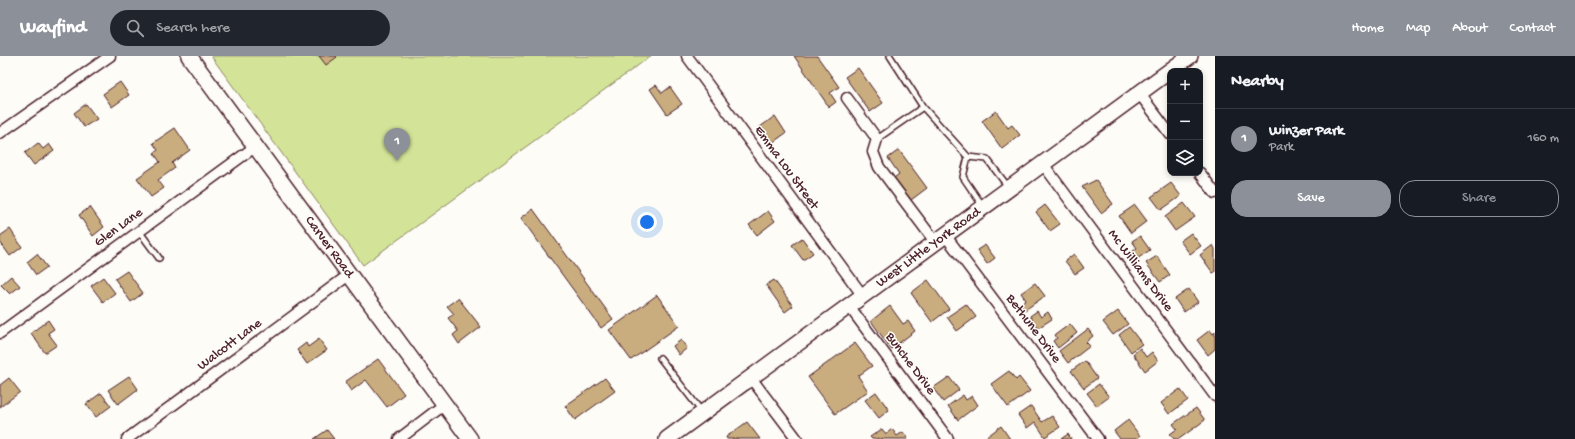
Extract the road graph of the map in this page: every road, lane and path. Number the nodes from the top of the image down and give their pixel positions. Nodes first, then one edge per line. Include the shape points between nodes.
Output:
1 (110, 56) edge
2 (189, 56) edge
3 (687, 56) edge
4 (890, 56) edge
5 (1190, 56) edge
6 (1139, 93) junction
7 (848, 98) dead end
8 (923, 107) junction
9 (1167, 130) edge
10 (0, 133) edge
11 (877, 139) junction
12 (256, 146) junction
13 (968, 157) junction
14 (1043, 164) junction
15 (1202, 176) edge
16 (1010, 188) junction
17 (1215, 193) edge
18 (983, 208) junction
19 (139, 231) junction
20 (940, 239) junction
21 (159, 258) dead end
22 (350, 274) junction
23 (863, 296) junction
24 (849, 306) junction
25 (0, 333) edge
26 (660, 358) dead end
27 (751, 378) junction
28 (1215, 396) edge
29 (445, 404) junction
30 (702, 413) junction
31 (127, 439) edge
32 (399, 439) edge
33 (470, 439) edge
34 (667, 439) edge
35 (797, 439) edge
36 (948, 439) edge
37 (1098, 439) edge

1 - 10 street
2 - 12 street, Carver Road
3 - 23 street, Emma Lou Street
4 - 8 lane
5 - 6 street, West Little York Road
6 - 9 street
6 - 14 street, West Little York Road
7 - 11 street
8 - 11 lane
8 - 13 lane
11 - 20 street, Bethune Drive via 873,152 880,167
12 - 19 street, Glen Lane
12 - 22 street, Carver Road
13 - 16 lane via 987,159
13 - 18 lane via 963,177
14 - 16 street, West Little York Road
14 - 28 street, Mc Williams Drive
15 - 17 street
16 - 18 street, West Little York Road
18 - 20 street, West Little York Road
19 - 21 lane
19 - 25 street, Glen Lane
20 - 23 street, West Little York Road
20 - 37 street, Bethune Drive
22 - 29 street, Carver Road
22 - 31 street, Walcott Lane
23 - 24 street, West Little York Road
24 - 27 street, West Little York Road
24 - 36 street, Bunche Drive
26 - 30 lane
27 - 30 street, West Little York Road
27 - 35 street
29 - 32 street
29 - 33 street, Carver Road
30 - 34 street, West Little York Road

